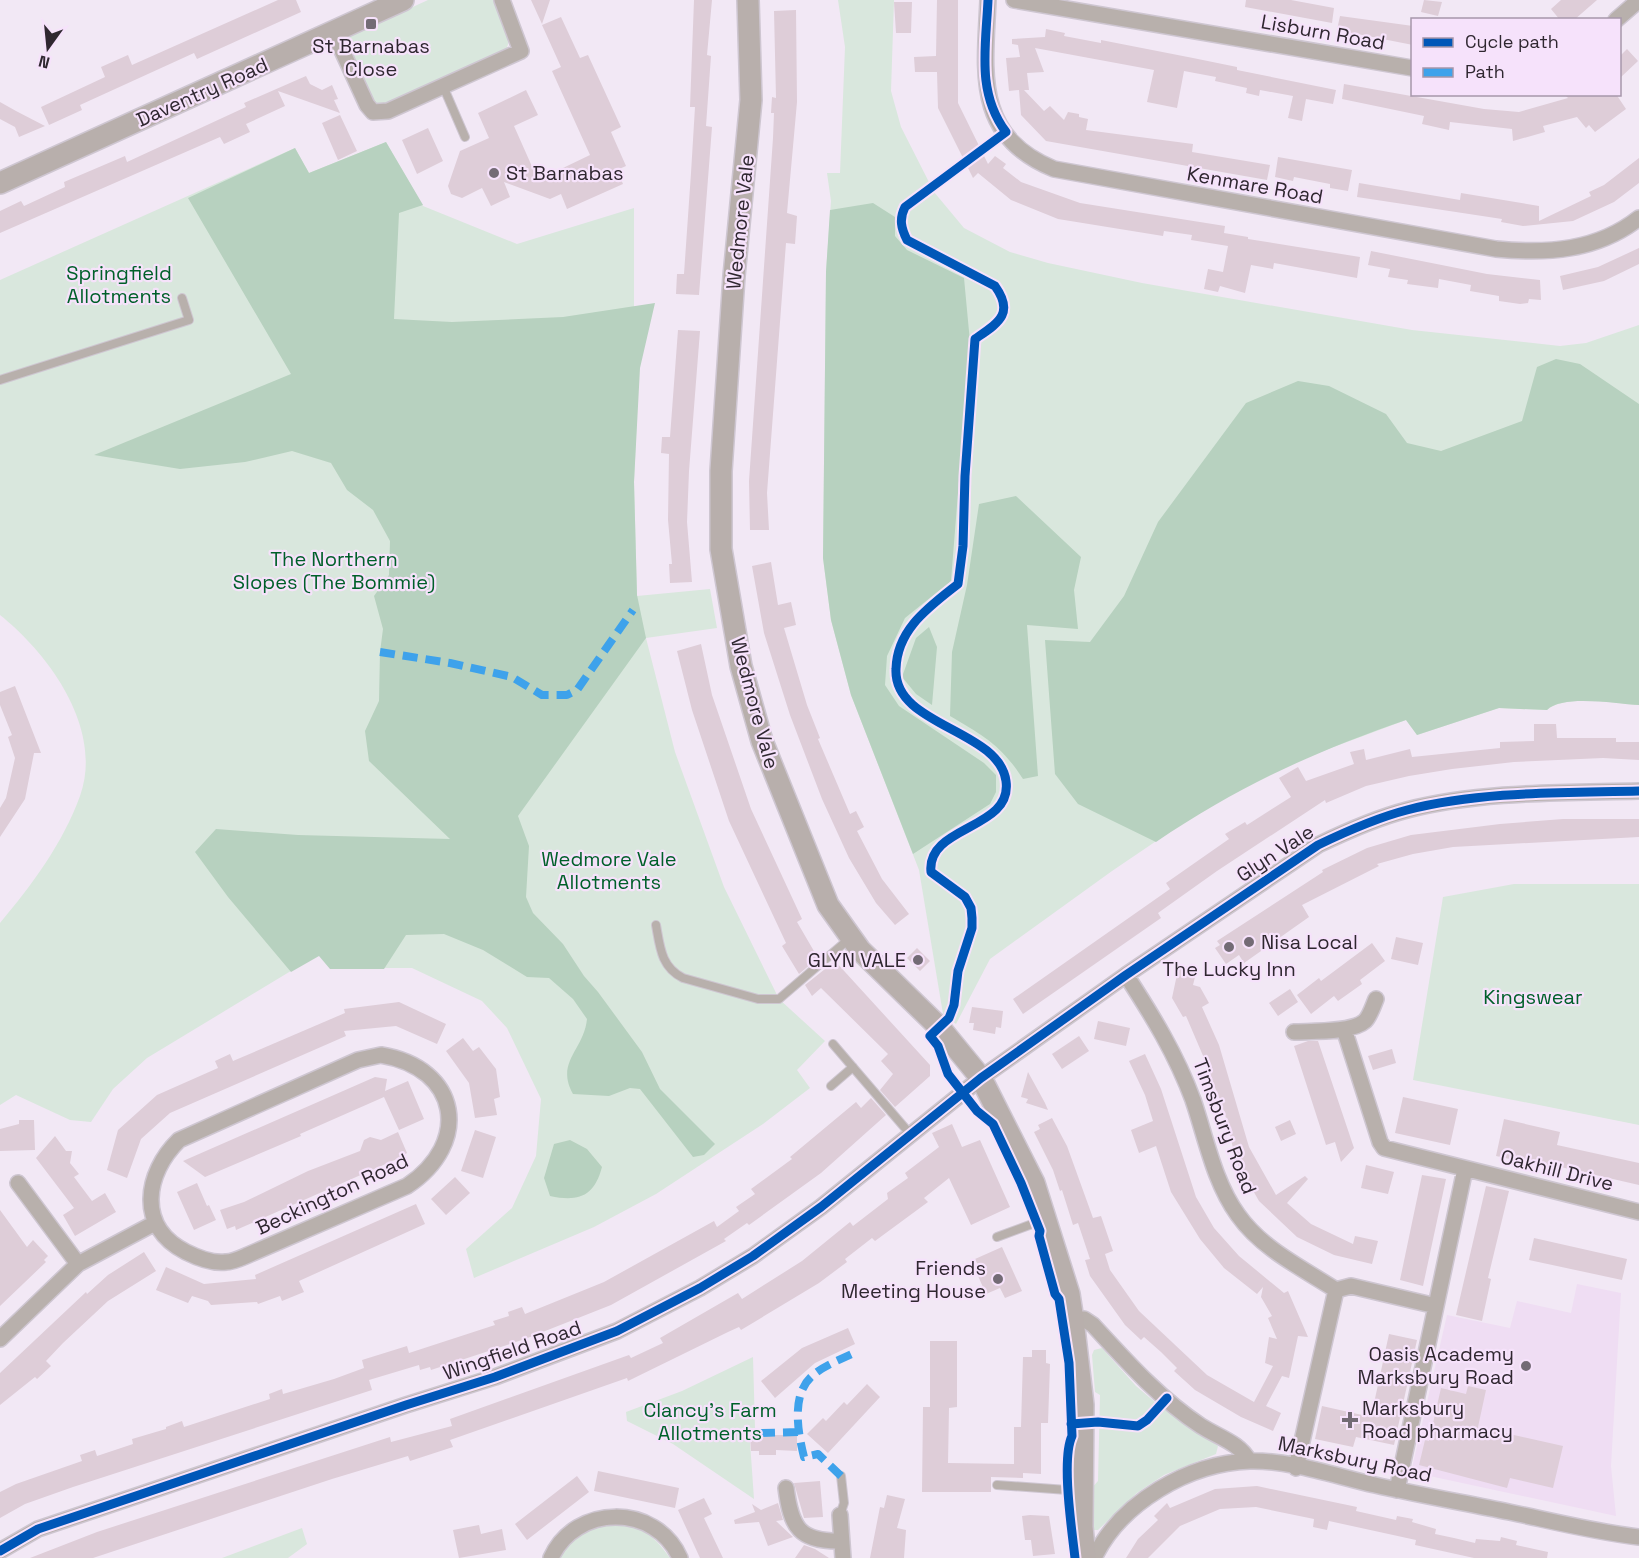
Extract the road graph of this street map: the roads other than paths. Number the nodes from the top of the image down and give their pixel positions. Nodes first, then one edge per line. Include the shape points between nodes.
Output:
1 (403, 0) edge
2 (502, 0) edge
3 (748, 0) edge
4 (988, 0) edge
5 (1014, 0) edge
6 (1636, 2) edge
7 (1618, 18) edge
8 (334, 33) junction
9 (1411, 68) edge
10 (443, 86) junction
11 (465, 137) dead end
12 (0, 183) edge
13 (1639, 218) edge
14 (182, 298) dead end
15 (0, 380) edge
16 (1639, 791) edge
17 (656, 925) dead end
18 (850, 938) junction
19 (1126, 975) junction
20 (1376, 999) dead end
21 (1344, 1029) junction
22 (1294, 1032) dead end
23 (833, 1044) dead end
24 (853, 1067) junction
25 (981, 1078) junction
26 (831, 1086) dead end
27 (911, 1135) junction
28 (1466, 1169) junction
29 (18, 1183) dead end
30 (1639, 1212) edge
31 (1047, 1218) junction
32 (155, 1223) junction
33 (997, 1238) dead end
34 (78, 1264) junction
35 (1336, 1294) junction
36 (1436, 1306) junction
37 (1073, 1320) junction
38 (0, 1340) edge
39 (1249, 1461) junction
40 (1296, 1468) junction
41 (841, 1476) dead end
42 (997, 1485) dead end
43 (786, 1488) dead end
44 (1397, 1490) junction
45 (1083, 1491) junction
46 (840, 1515) joint
47 (1639, 1537) edge
48 (842, 1541) junction
49 (0, 1551) edge
50 (551, 1558) edge
51 (680, 1558) edge
52 (843, 1558) edge
53 (1085, 1558) edge
54 (1094, 1558) edge

1 - 8 street, Daventry Road
2 - 10 street via 521,51
3 - 18 street, Wedmore Vale via 751,100 734,276 721,471 721,549 741,666 762,741 816,882
4 - 13 street, Kenmare Road via 985,72 989,103 1000,125 1020,149 1054,169 1524,252 1590,244
5 - 9 street, Lisburn Road
6 - 7 street
8 - 10 street via 373,112 388,111
8 - 12 street, Daventry Road
10 - 11 lane
14 - 15 lane via 189,320
16 - 19 street, Glyn Vale via 1459,801 1372,821 1318,845
17 - 18 lane via 663,960 672,973 758,999 779,999
18 - 25 street, Wedmore Vale via 940,1028
19 - 25 street, Glyn Vale
19 - 35 street, Timsbury Road via 1177,1060 1225,1193 1239,1216 1276,1253
20 - 21 street via 1365,1021
21 - 22 street
21 - 28 street, Oakhill Drive via 1382,1145
23 - 24 lane
24 - 26 lane
24 - 27 lane
25 - 27 street, Wingfield Road
25 - 31 street, Wedmore Vale via 1017,1147
27 - 49 street, Wingfield Road via 753,1256 616,1331 495,1377 38,1529
28 - 30 street, Oakhill Drive
28 - 36 street
29 - 34 street
31 - 33 lane
31 - 37 street, Wedmore Vale
32 - 32 street, Beckington Road via 151,1205 155,1172 163,1155 178,1140 200,1129 358,1060 381,1055 402,1058 419,1067 434,1078 443,1095 449,1122 446,1138 426,1173 407,1186 226,1262 201,1260 181,1250
32 - 34 street
34 - 38 street
35 - 36 street via 1351,1286
35 - 40 street
36 - 44 street
37 - 39 street via 1084,1319 1093,1325 1145,1379 1201,1426 1239,1448
37 - 45 street, Wedmore Vale via 1083,1405
39 - 40 street, Marksbury Road
39 - 54 street, Marksbury Road via 1191,1474 1154,1492 1130,1511
40 - 44 street, Marksbury Road
41 - 46 lane via 844,1503
42 - 45 lane
43 - 48 street via 789,1514 797,1529 822,1541
44 - 47 street, Marksbury Road
45 - 53 street, Wedmore Vale
46 - 48 street
48 - 52 street
50 - 51 street via 573,1530 614,1516 656,1528

